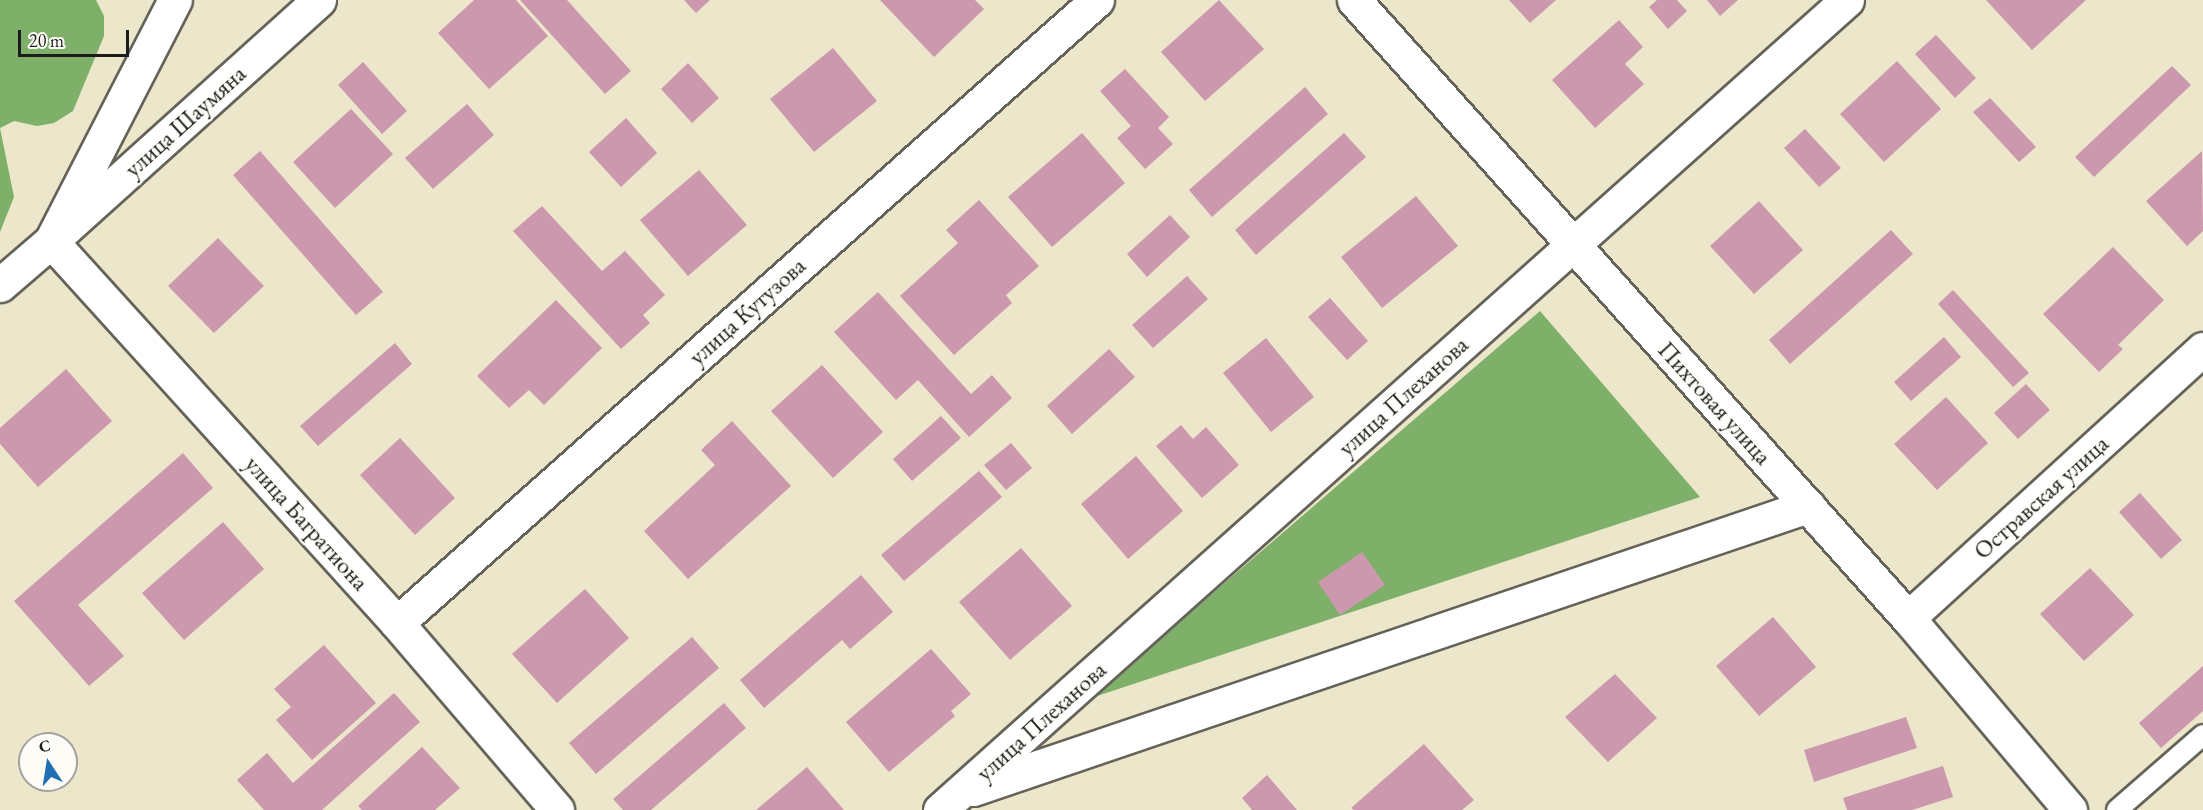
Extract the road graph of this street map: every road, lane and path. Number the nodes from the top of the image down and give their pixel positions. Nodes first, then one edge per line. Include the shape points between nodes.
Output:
1 (175, 0) edge
2 (319, 0) edge
3 (1097, 0) edge
4 (1354, 0) edge
5 (1847, 0) edge
6 (51, 241) junction
7 (1573, 245) junction
8 (0, 285) edge
9 (2203, 349) edge
10 (2189, 371) edge
11 (1808, 506) junction
12 (1908, 618) junction
13 (397, 623) junction
14 (2203, 735) edge
15 (950, 802) edge
16 (557, 810) edge
17 (2070, 810) edge
18 (2117, 810) edge

1 - 6 street, улица Шаумяна
2 - 6 street, улица Шаумяна
3 - 13 street, улица Кутузова
4 - 7 street, Пихтовая улица
5 - 7 street, улица Плеханова
6 - 8 street, улица Шаумяна
6 - 13 street, улица Багратиона
7 - 11 street, Пихтовая улица
7 - 15 street, улица Плеханова
9 - 10 street, Остравская улица
10 - 12 street, Остравская улица
11 - 12 street, Пихтовая улица
11 - 15 street, улица Плеханова
12 - 17 street, Пихтовая улица
13 - 16 street, улица Багратиона
14 - 18 lane

